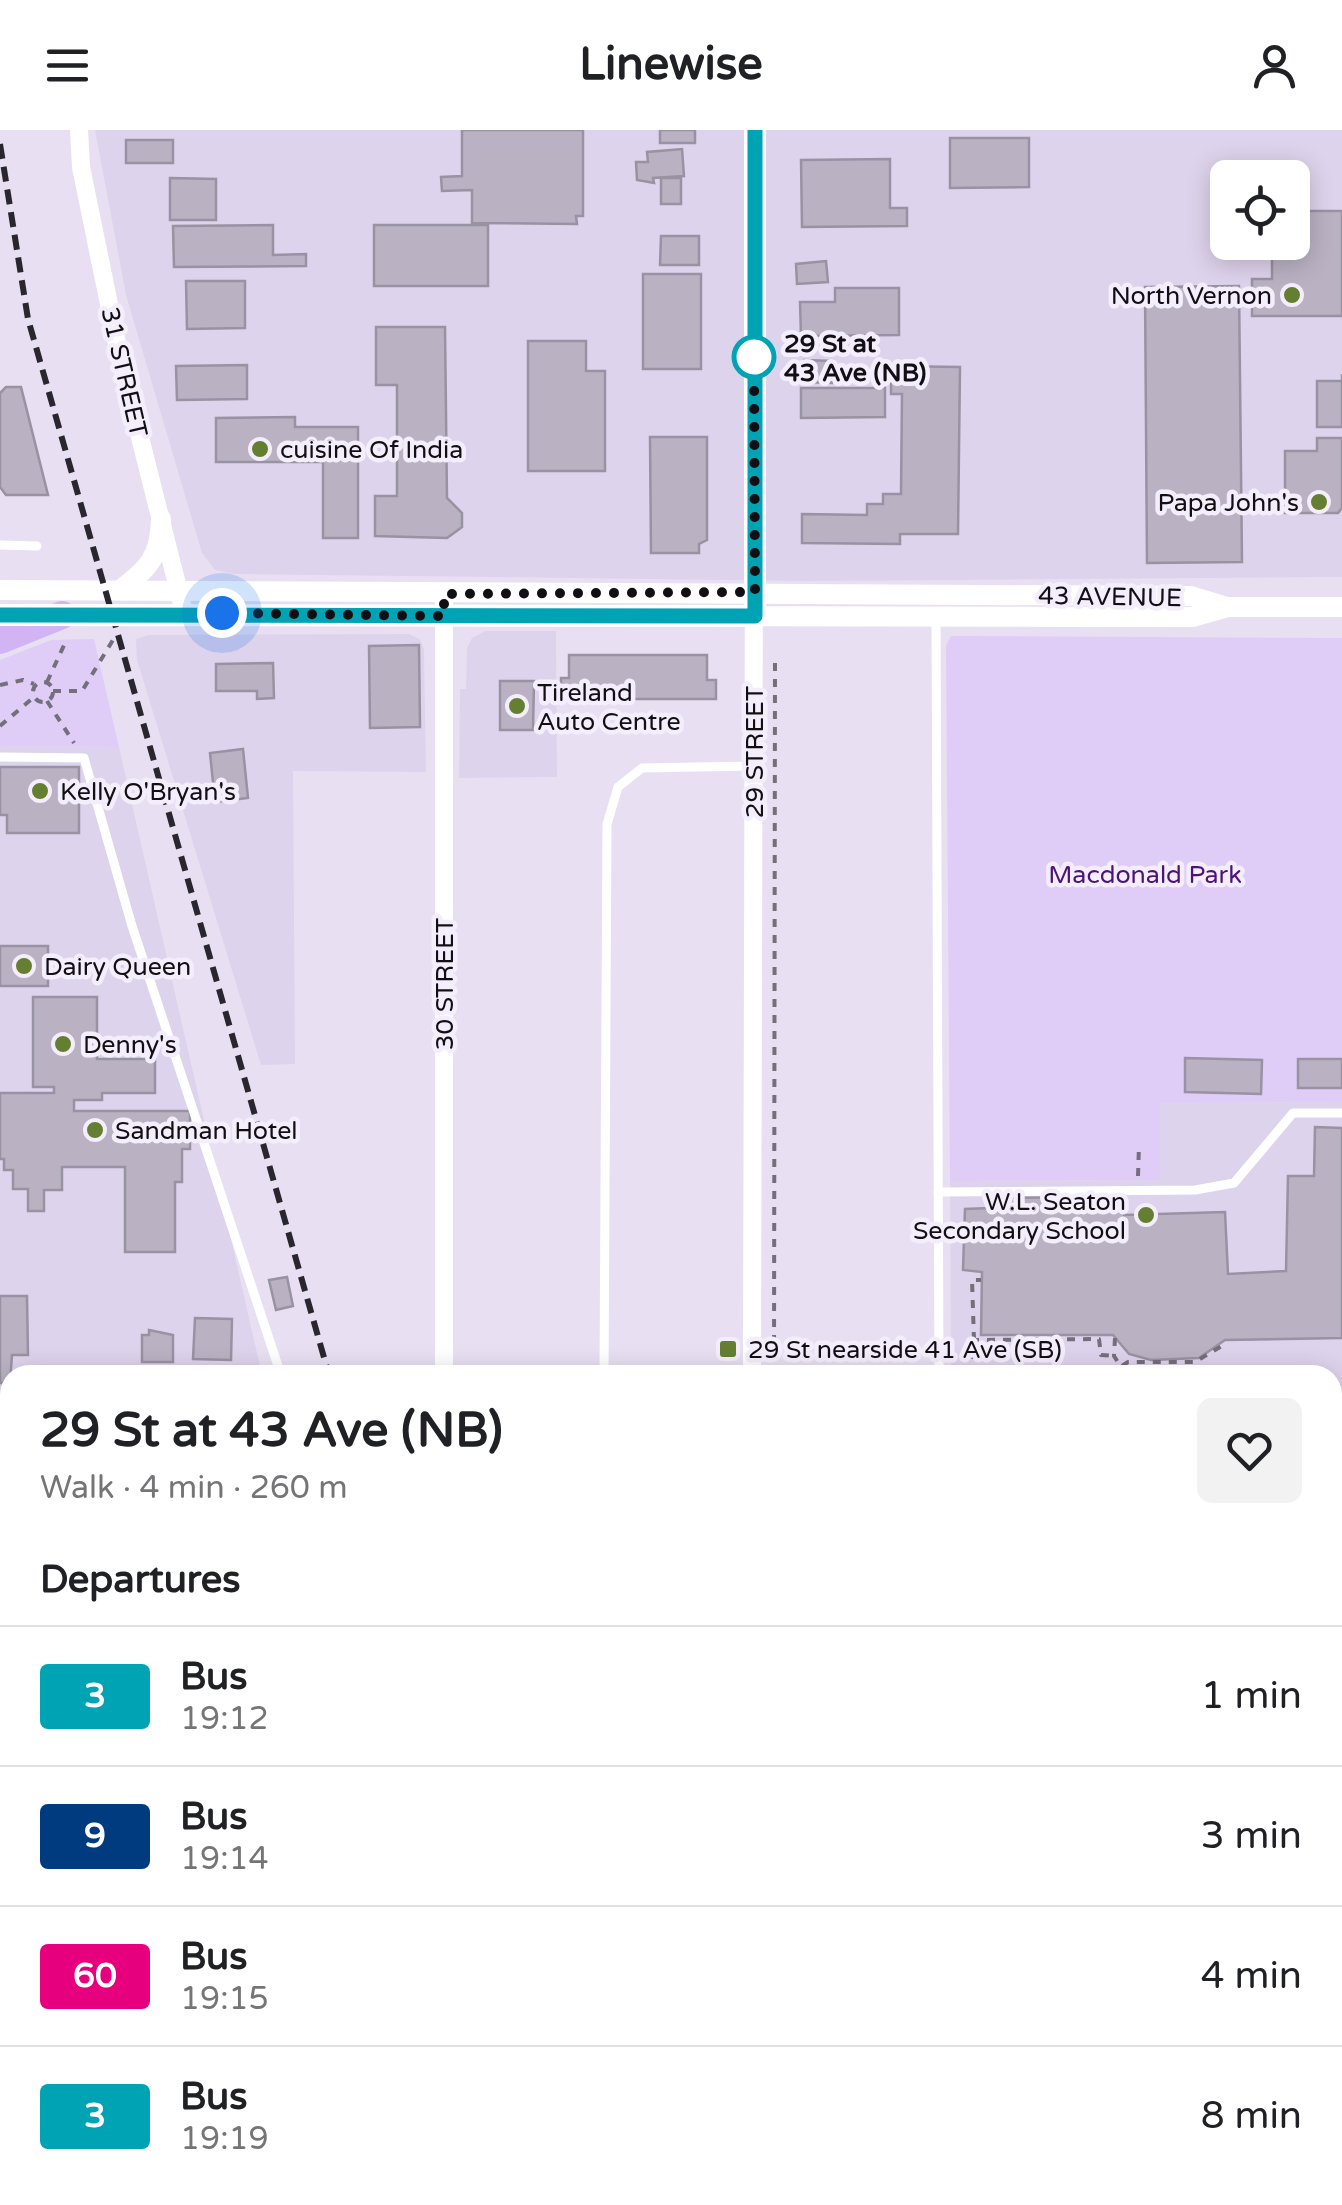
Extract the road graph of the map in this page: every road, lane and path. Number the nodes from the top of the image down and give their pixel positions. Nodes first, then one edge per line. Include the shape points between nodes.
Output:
1 (80, 130) edge
2 (754, 130) edge
3 (161, 520) junction
4 (0, 546) edge
5 (37, 546) dead end
6 (0, 590) edge
7 (120, 590) junction
8 (755, 592) junction
9 (444, 594) junction
10 (183, 602) junction
11 (1228, 607) junction
12 (1342, 607) edge
13 (0, 615) edge
14 (936, 615) junction
15 (444, 616) junction
16 (755, 616) junction
17 (65, 625) junction
18 (116, 634) dead end
19 (0, 640) edge
20 (775, 645) dead end
21 (47, 682) junction
22 (35, 684) junction
23 (0, 685) edge
24 (53, 691) junction
25 (34, 697) junction
26 (47, 701) junction
27 (0, 726) edge
28 (0, 757) edge
29 (84, 758) junction
30 (754, 766) junction
31 (1342, 1113) edge
32 (1139, 1144) dead end
33 (1138, 1191) junction
34 (938, 1192) junction
35 (982, 1280) dead end
36 (1115, 1338) dead end
37 (974, 1340) junction
38 (1225, 1344) dead end
39 (1114, 1356) junction
40 (278, 1365) edge
41 (444, 1365) edge
42 (604, 1365) edge
43 (752, 1365) edge
44 (774, 1365) edge
45 (939, 1365) edge
46 (974, 1365) edge
47 (1121, 1365) edge
48 (1140, 1365) edge
49 (473, 2205) edge
50 (497, 2205) edge

1 - 3 street, 31 STREET via 120,358
2 - 8 street, 29 STREET
3 - 7 street via 152,565
3 - 10 street, 31 STREET
4 - 5 lane
6 - 7 street, 43 AVENUE
7 - 10 street, 43 AVENUE
8 - 9 street, 43 AVENUE
8 - 11 street, 43 AVENUE via 1190,596
8 - 16 street, 29 STREET
9 - 10 street, 43 AVENUE
9 - 15 street, 30 STREET
10 - 15 street, 43 AVENUE
10 - 17 street, 43 AVENUE
11 - 12 street
11 - 14 street, 43 AVENUE via 1193,618
13 - 17 street, 43 AVENUE
14 - 16 street, 43 AVENUE
14 - 34 lane
15 - 16 street, 43 AVENUE
15 - 41 street, 30 STREET
16 - 30 street, 29 STREET
17 - 19 highway
17 - 21 path
18 - 24 path via 82,690
20 - 44 path
21 - 22 path
21 - 24 path
22 - 23 path
22 - 25 path
24 - 26 path
25 - 26 path
25 - 27 path
26 - 29 path
28 - 29 lane
29 - 40 lane via 132,926
30 - 42 lane via 642,768 618,787 606,824
30 - 43 street, 29 STREET
31 - 33 lane via 1293,1114 1234,1183
32 - 33 path
33 - 34 lane
34 - 45 lane
35 - 37 path via 972,1280
36 - 39 path
37 - 39 path via 1099,1339 1100,1355
37 - 46 path
38 - 48 path via 1195,1362
39 - 47 path
49 - 50 street

